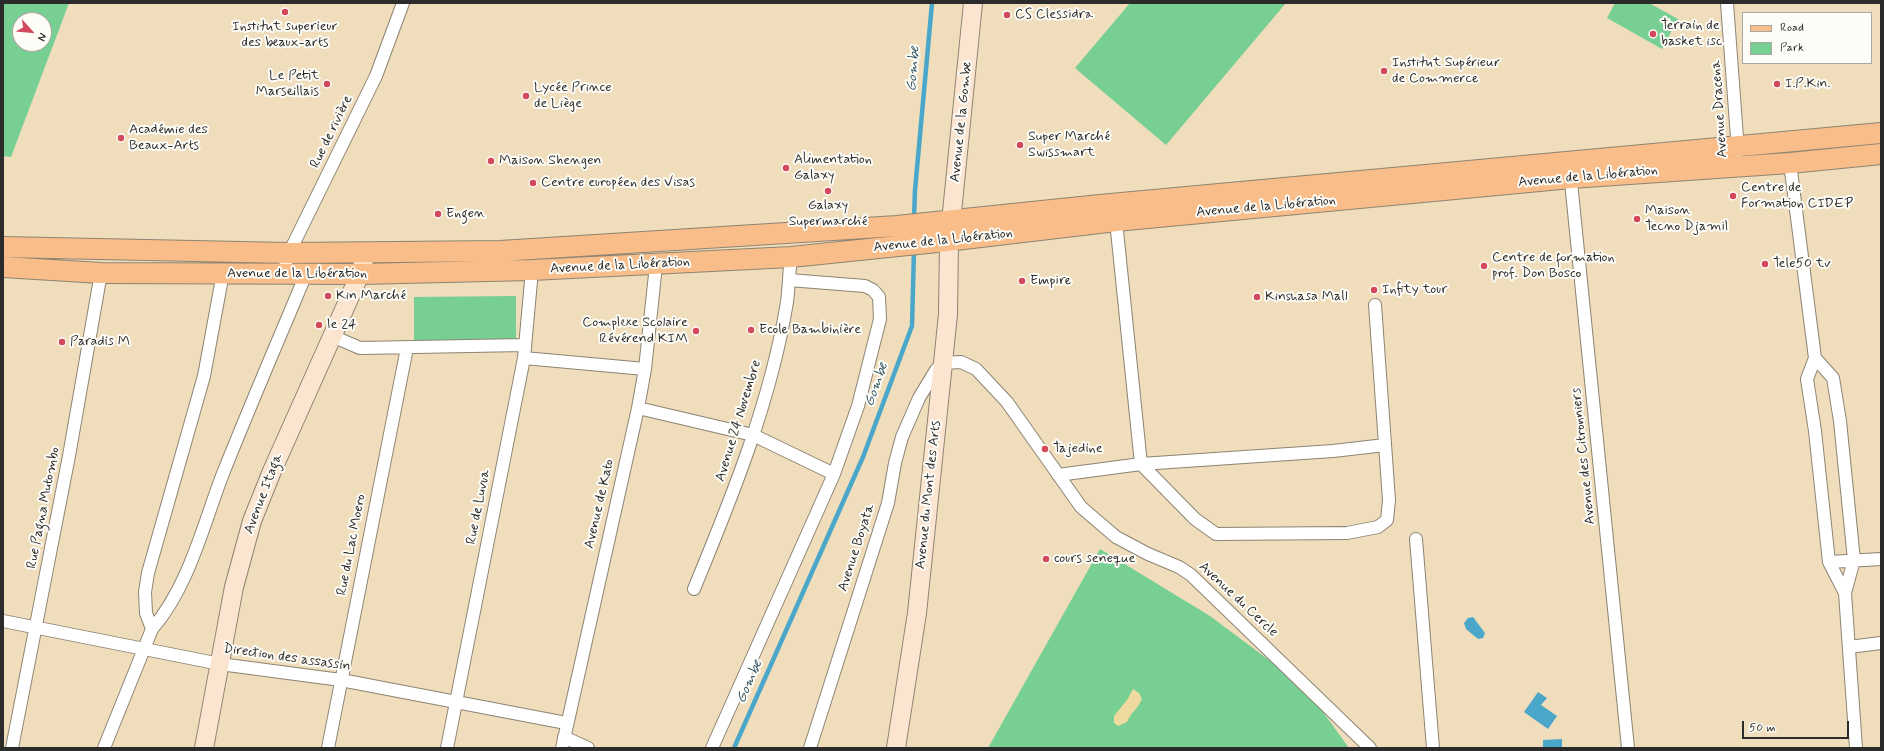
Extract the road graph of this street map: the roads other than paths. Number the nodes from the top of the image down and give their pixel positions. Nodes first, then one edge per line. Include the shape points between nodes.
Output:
1 (404, 3) edge
2 (973, 3) edge
3 (1727, 3) edge
4 (1881, 133) edge
5 (1738, 145) junction
6 (1881, 154) edge
7 (1790, 163) junction
8 (1739, 165) junction
9 (1570, 170) junction
10 (941, 221) junction
11 (1116, 221) junction
12 (940, 242) junction
13 (3, 248) edge
14 (289, 253) junction
15 (366, 253) junction
16 (791, 257) junction
17 (656, 265) junction
18 (3, 267) edge
19 (532, 270) junction
20 (101, 273) junction
21 (223, 273) junction
22 (283, 273) junction
23 (306, 274) junction
24 (360, 274) junction
25 (789, 280) junction
26 (1375, 305) dead end
27 (332, 336) junction
28 (525, 346) junction
29 (407, 348) junction
30 (524, 358) junction
31 (1815, 358) junction
32 (943, 364) junction
33 (645, 369) junction
34 (638, 408) junction
35 (753, 435) junction
36 (1385, 445) junction
37 (1141, 464) junction
38 (834, 474) junction
39 (1058, 475) junction
40 (1416, 539) dead end
41 (1881, 558) edge
42 (1854, 560) junction
43 (1829, 562) junction
44 (694, 590) dead end
45 (1845, 593) junction
46 (3, 621) edge
47 (35, 628) junction
48 (152, 629) junction
49 (1881, 643) edge
50 (1849, 647) junction
51 (145, 650) junction
52 (220, 664) junction
53 (341, 680) junction
54 (457, 701) junction
55 (566, 723) junction
56 (563, 742) edge
57 (12, 748) edge
58 (104, 748) edge
59 (204, 748) edge
60 (328, 748) edge
61 (447, 748) edge
62 (588, 748) edge
63 (712, 748) edge
64 (810, 748) edge
65 (896, 748) edge
66 (1370, 748) edge
67 (1433, 748) edge
68 (1628, 748) edge
69 (1856, 748) edge

1 - 14 street, Rue de rivière via 376,76
2 - 10 street, Avenue de la Gombe
3 - 5 street, Avenue Dracena
4 - 5 main road, Avenue de la Libération
5 - 8 street, Avenue Dracena
5 - 9 main road, Avenue de la Libération
6 - 7 main road, Avenue de la Libération
7 - 8 main road, Avenue de la Libération
7 - 31 street
8 - 9 main road, Avenue de la Libération
9 - 10 main road, Avenue de la Libération via 1100,204
9 - 11 main road, Avenue de la Libération
9 - 68 street, Avenue des Citronniers
10 - 12 street, Avenue de la Gombe
10 - 15 main road, Avenue de la Libération via 897,226 500,251
11 - 12 main road, Avenue de la Libération
11 - 37 street
12 - 16 main road, Avenue de la Libération
12 - 32 street, Avenue du Mont des Arts via 948,314
13 - 14 main road, Avenue de la Libération
14 - 15 main road, Avenue de la Libération
14 - 22 street, Rue de rivière
15 - 24 street, Avenue Itaga
16 - 17 main road, Avenue de la Libération
16 - 25 street, Avenue 24 Novembre
17 - 19 main road, Avenue de la Libération
17 - 33 street, Avenue de Kato
18 - 20 main road, Avenue de la Libération
19 - 24 main road, Avenue de la Libération
19 - 28 street, Rue de Luvua
20 - 21 main road, Avenue de la Libération
20 - 47 street, Rue Pagna Mutombo via 70,456
21 - 22 main road, Avenue de la Libération
21 - 48 street via 204,376 148,572 145,592 146,613
22 - 23 main road, Avenue de la Libération
23 - 24 main road, Avenue de la Libération
23 - 48 street via 222,476 182,582 165,614
24 - 27 street, Avenue Itaga
25 - 35 street, Avenue 24 Novembre via 787,302 772,368
25 - 38 street via 865,286 879,297 880,319 858,406
26 - 36 street
27 - 29 street via 360,348
27 - 52 street, Avenue Itaga via 252,521 234,587
28 - 29 street
28 - 30 street, Rue de Luvua
29 - 53 street, Rue du Lac Moero
30 - 33 street
30 - 54 street, Rue de Luvua
31 - 42 street via 1833,378 1840,421
31 - 43 street via 1807,379
32 - 39 street, Avenue du Cercle via 961,362 986,378 1007,402
32 - 64 street, Avenue Boyata via 926,386 902,436 888,503
32 - 65 street, Avenue du Mont des Arts via 917,613
33 - 34 street, Avenue de Kato
34 - 35 street
34 - 55 street, Avenue de Kato
35 - 38 street
35 - 44 street, Avenue 24 Novembre
36 - 37 street
36 - 37 street via 1389,500 1387,520 1378,527 1347,533 1216,534 1195,519
37 - 39 street
38 - 63 street
39 - 66 street, Avenue du Cercle via 1081,507 1116,537 1191,575
40 - 67 street
41 - 42 street
42 - 43 street
42 - 45 street
43 - 45 street
45 - 50 street
46 - 47 street, Direction des assassin
47 - 51 street, Direction des assassin
47 - 57 street, Rue Pagna Mutombo
48 - 51 street
49 - 50 street
50 - 69 street
51 - 52 street, Direction des assassin
51 - 58 street
52 - 53 street, Direction des assassin
52 - 59 street, Avenue Itaga
53 - 54 street, Direction des assassin
53 - 60 street, Rue du Lac Moero
54 - 55 street, Direction des assassin
54 - 61 street, Rue de Luvua
55 - 56 street, Avenue de Kato
56 - 62 street

